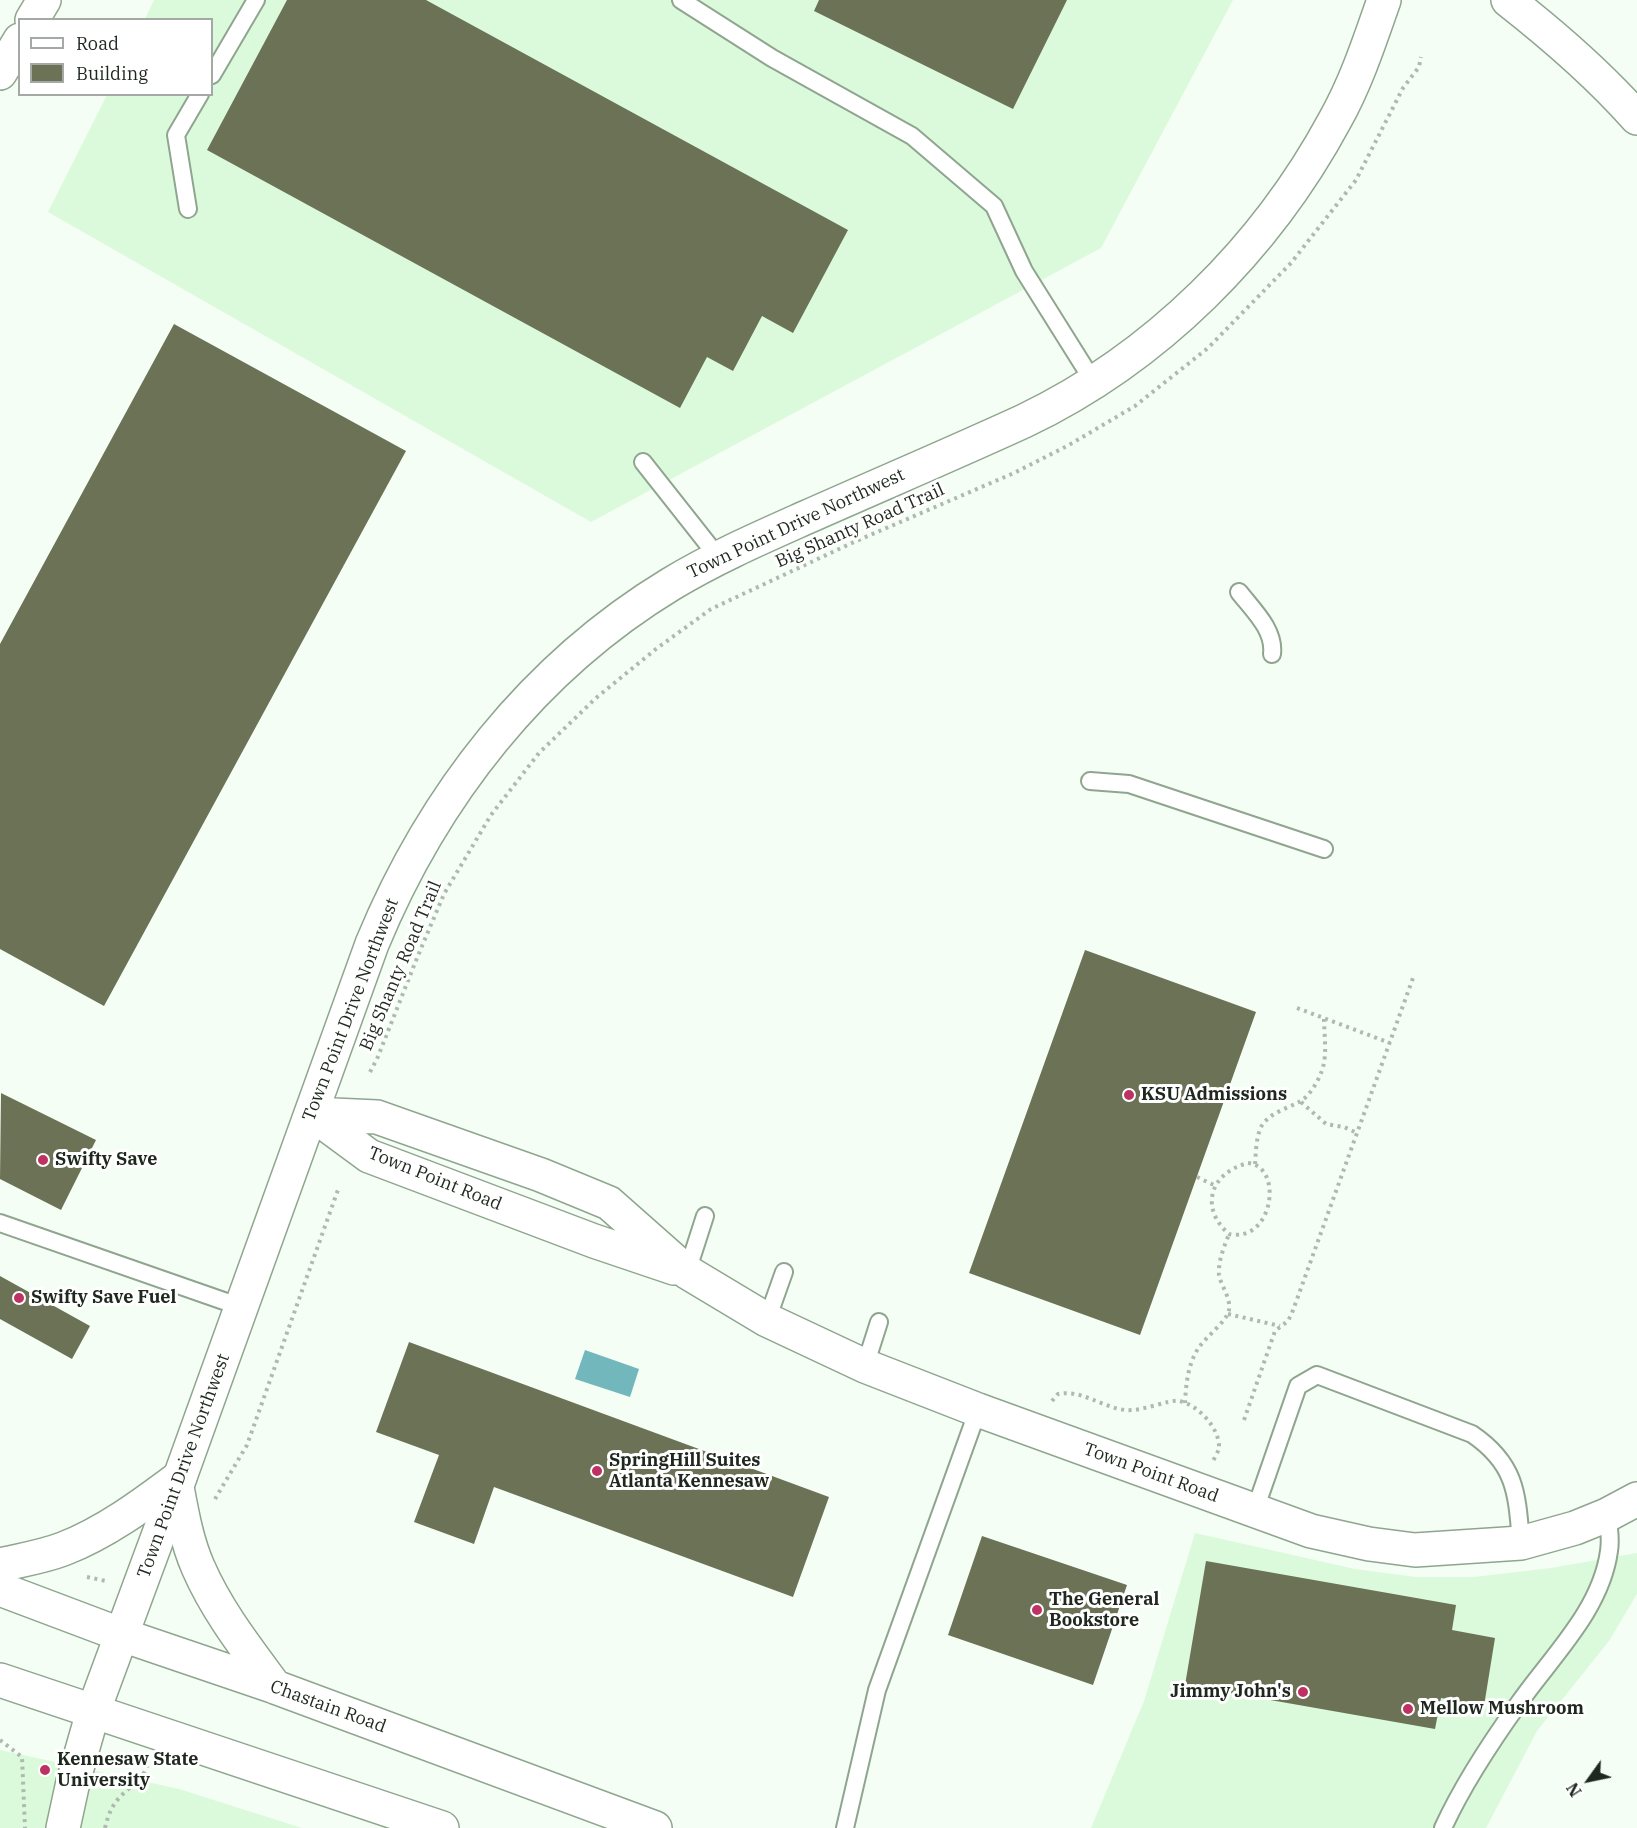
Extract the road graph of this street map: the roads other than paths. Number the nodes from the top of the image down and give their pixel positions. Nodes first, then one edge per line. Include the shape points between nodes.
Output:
1 (44, 0) edge
2 (256, 0) edge
3 (1384, 0) edge
4 (1508, 0) edge
5 (683, 1) edge
6 (33, 18) edge
7 (18, 43) edge
8 (0, 73) edge
9 (213, 73) edge
10 (199, 96) edge
11 (1637, 118) edge
12 (188, 209) dead end
13 (1093, 381) junction
14 (643, 462) dead end
15 (718, 557) junction
16 (1239, 592) dead end
17 (1272, 654) dead end
18 (1090, 781) dead end
19 (1324, 849) dead end
20 (312, 1114) junction
21 (705, 1216) dead end
22 (0, 1223) edge
23 (687, 1272) junction
24 (784, 1272) dead end
25 (241, 1307) junction
26 (767, 1320) junction
27 (879, 1322) dead end
28 (865, 1366) junction
29 (978, 1410) junction
30 (178, 1482) junction
31 (1637, 1499) edge
32 (1255, 1510) junction
33 (1607, 1515) junction
34 (1521, 1543) junction
35 (0, 1565) edge
36 (0, 1589) edge
37 (122, 1635) junction
38 (0, 1680) edge
39 (275, 1687) junction
40 (93, 1712) junction
41 (63, 1828) edge
42 (442, 1828) edge
43 (655, 1828) edge
44 (845, 1828) edge
45 (1443, 1828) edge

1 - 6 street
2 - 9 lane
3 - 13 street, Town Point Drive Northwest via 1337,117 1277,212 1196,302
4 - 11 street via 1584,64
5 - 13 lane via 772,58 912,136 994,206 1024,271
7 - 8 street
10 - 12 lane via 176,135
13 - 15 street, Town Point Drive Northwest via 1026,420
14 - 15 lane
15 - 20 street, Town Point Drive Northwest via 615,622 562,665 478,757 424,837 388,906
16 - 17 lane via 1268,631
18 - 19 lane via 1129,784
20 - 23 street, Town Point Road via 369,1156
20 - 23 street, Town Point Road via 377,1117 609,1203
20 - 25 street, Town Point Drive Northwest
21 - 23 lane
22 - 25 lane
23 - 26 street, Town Point Road
24 - 26 lane
25 - 30 street, Town Point Drive Northwest
26 - 28 street, Town Point Road
27 - 28 lane
28 - 29 street, Town Point Road
29 - 32 street, Town Point Road
29 - 44 lane via 877,1690
30 - 35 street via 91,1536 63,1549
30 - 37 street, Town Point Drive Northwest
30 - 39 street via 186,1532 197,1566 231,1626
31 - 33 street, Town Point Road
32 - 34 street, Town Point Road via 1311,1531 1415,1550
32 - 34 lane via 1298,1386 1317,1375 1472,1434 1490,1446 1512,1482
33 - 34 street, Town Point Road
33 - 45 lane via 1609,1551 1585,1614 1519,1703
36 - 37 street, Chastain Road
37 - 39 street, Chastain Road
37 - 40 street, Town Point Drive Northwest
38 - 40 street
39 - 43 street, Chastain Road
40 - 41 street, Town Point Drive Northwest
40 - 42 street

